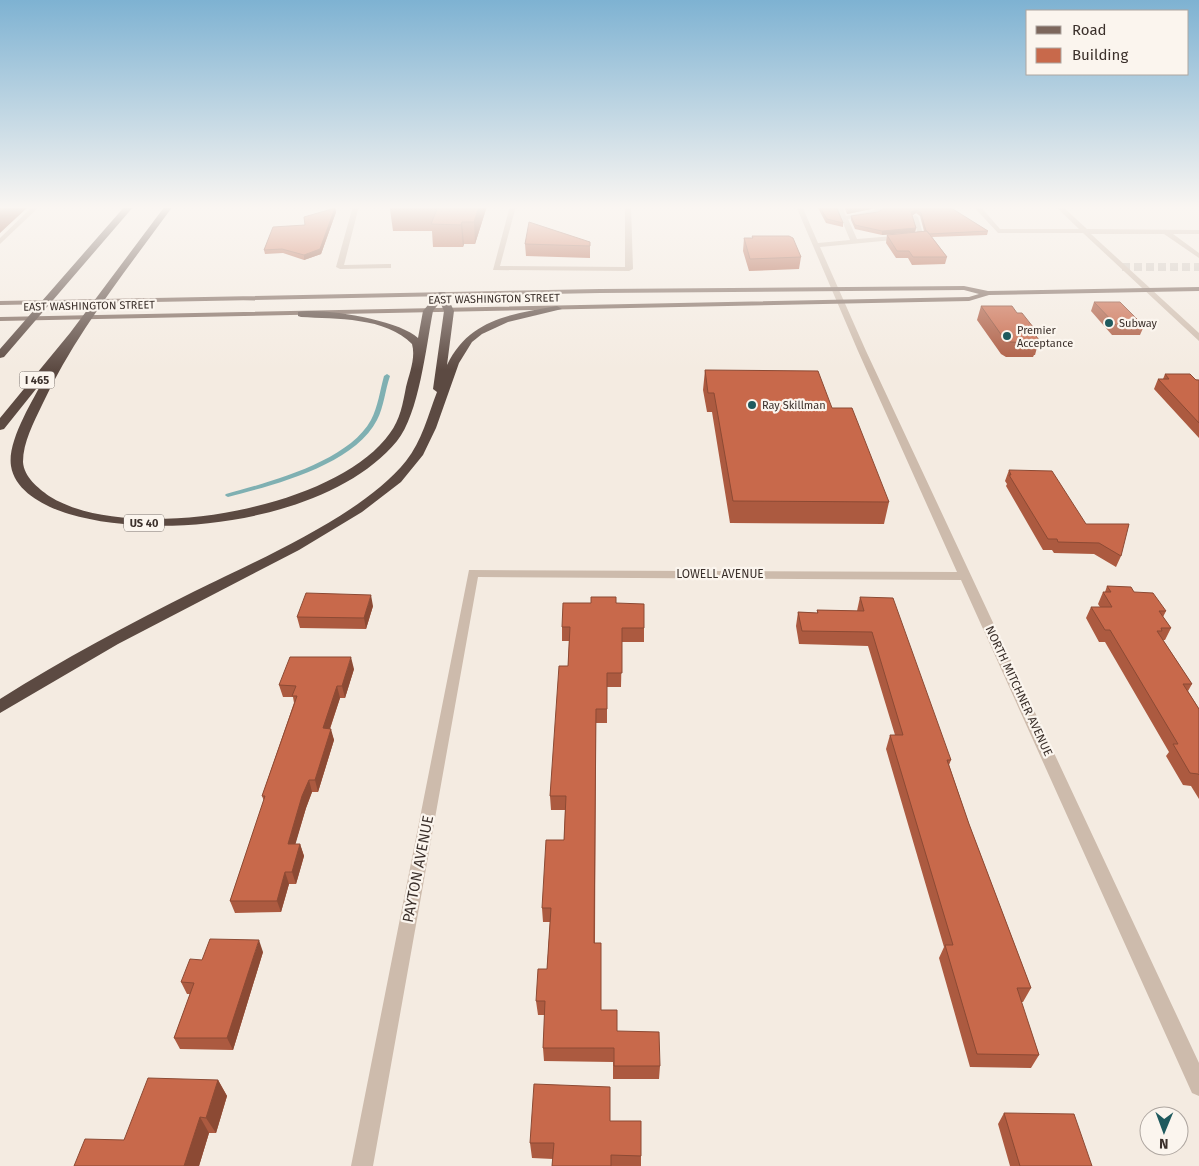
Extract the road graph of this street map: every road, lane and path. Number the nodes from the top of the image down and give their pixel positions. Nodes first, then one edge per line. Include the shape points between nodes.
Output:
1 (82, 260) edge
2 (129, 260) edge
3 (342, 260) edge
4 (498, 260) edge
5 (629, 260) edge
6 (823, 260) edge
7 (1115, 260) edge
8 (388, 266) dead end
9 (1199, 289) edge
10 (1146, 290) junction
11 (988, 293) junction
12 (442, 294) junction
13 (839, 296) junction
14 (0, 303) edge
15 (557, 309) junction
16 (428, 311) junction
17 (449, 311) junction
18 (301, 314) junction
19 (0, 319) edge
20 (74, 335) junction
21 (16, 336) junction
22 (1199, 338) edge
23 (0, 351) edge
24 (420, 352) junction
25 (0, 355) edge
26 (437, 407) junction
27 (0, 426) edge
28 (474, 573) joint
29 (966, 576) junction
30 (0, 707) edge
31 (1199, 1086) edge
32 (362, 1166) edge

1 - 21 highway
2 - 20 highway, I 465
3 - 8 street via 340,267
4 - 5 street via 496,268 629,269
6 - 13 street, NORTH MITCHNER AVENUE
7 - 10 street
9 - 10 main road, EAST WASHINGTON STREET
10 - 11 main road, EAST WASHINGTON STREET
10 - 22 street
11 - 13 main road, EAST WASHINGTON STREET via 964,288
11 - 13 main road, EAST WASHINGTON STREET via 969,299
12 - 13 main road, EAST WASHINGTON STREET via 735,289
12 - 14 main road, EAST WASHINGTON STREET
12 - 16 highway
12 - 17 highway
13 - 15 main road, EAST WASHINGTON STREET
13 - 29 street, NORTH MITCHNER AVENUE
15 - 17 main road, EAST WASHINGTON STREET
15 - 26 highway via 501,322 465,344
16 - 17 main road, EAST WASHINGTON STREET
16 - 18 main road, EAST WASHINGTON STREET
16 - 24 highway
17 - 26 highway
18 - 19 main road, EAST WASHINGTON STREET
18 - 24 highway via 364,320 385,326 414,339
20 - 24 highway, US 40 via 21,441 17,464 33,490 55,505 87,516 133,522 183,522 238,515 306,495 355,470 383,449 400,427
20 - 27 highway, I 465
21 - 23 highway
21 - 25 highway
26 - 30 highway via 426,442 416,458 398,478 368,502 297,546 92,650
28 - 29 street, LOWELL AVENUE
28 - 32 street, PAYTON AVENUE
29 - 31 street, NORTH MITCHNER AVENUE

